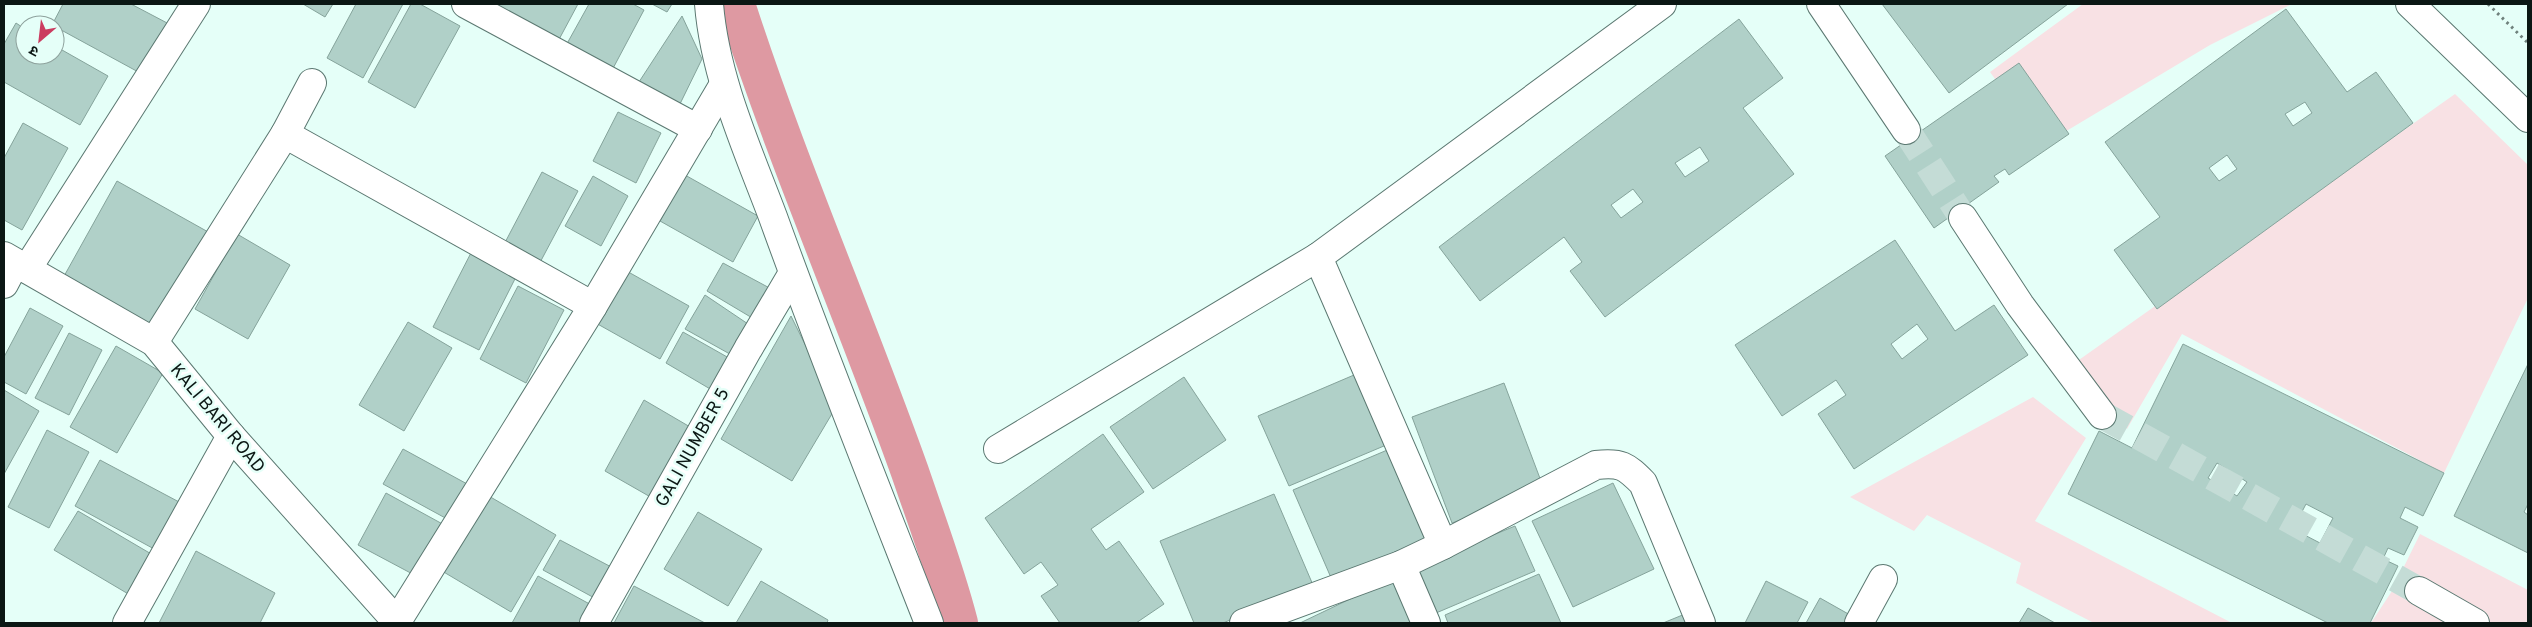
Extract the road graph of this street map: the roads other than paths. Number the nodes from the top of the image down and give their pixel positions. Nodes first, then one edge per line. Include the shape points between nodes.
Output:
1 (196, 4) edge
2 (466, 4) edge
3 (709, 4) edge
4 (1662, 4) edge
5 (1821, 4) edge
6 (2410, 4) edge
7 (312, 82) dead end
8 (724, 84) junction
9 (2528, 118) edge
10 (698, 129) junction
11 (1906, 130) tunnel mouth
12 (285, 134) junction
13 (1963, 218) tunnel mouth
14 (1318, 257) junction
15 (12, 268) edge
16 (793, 273) junction
17 (593, 306) junction
18 (154, 342) junction
19 (2102, 415) tunnel mouth
20 (231, 436) junction
21 (998, 448) dead end
22 (1443, 545) junction
23 (1401, 565) junction
24 (1883, 579) dead end
25 (2419, 591) tunnel mouth
26 (127, 623) edge
27 (397, 623) edge
28 (594, 623) edge
29 (929, 623) edge
30 (1244, 623) edge
31 (1426, 623) edge
32 (1701, 623) edge
33 (1860, 623) edge
34 (2476, 623) edge

1 - 15 street
2 - 10 street
3 - 8 street
4 - 14 street
5 - 11 street
6 - 9 street
7 - 12 street
8 - 10 street
8 - 16 street
10 - 17 street
12 - 17 street
12 - 18 street
13 - 19 street via 2020,305
14 - 21 street
14 - 22 street
15 - 18 street, KALI BARI ROAD
16 - 28 street, GALI NUMBER 5
16 - 29 street
17 - 27 street
18 - 20 street, KALI BARI ROAD
20 - 26 street
20 - 27 street, KALI BARI ROAD
22 - 23 street
22 - 32 street via 1596,465 1612,463 1626,467 1643,483
23 - 30 street
23 - 31 street
24 - 33 street
25 - 34 street

